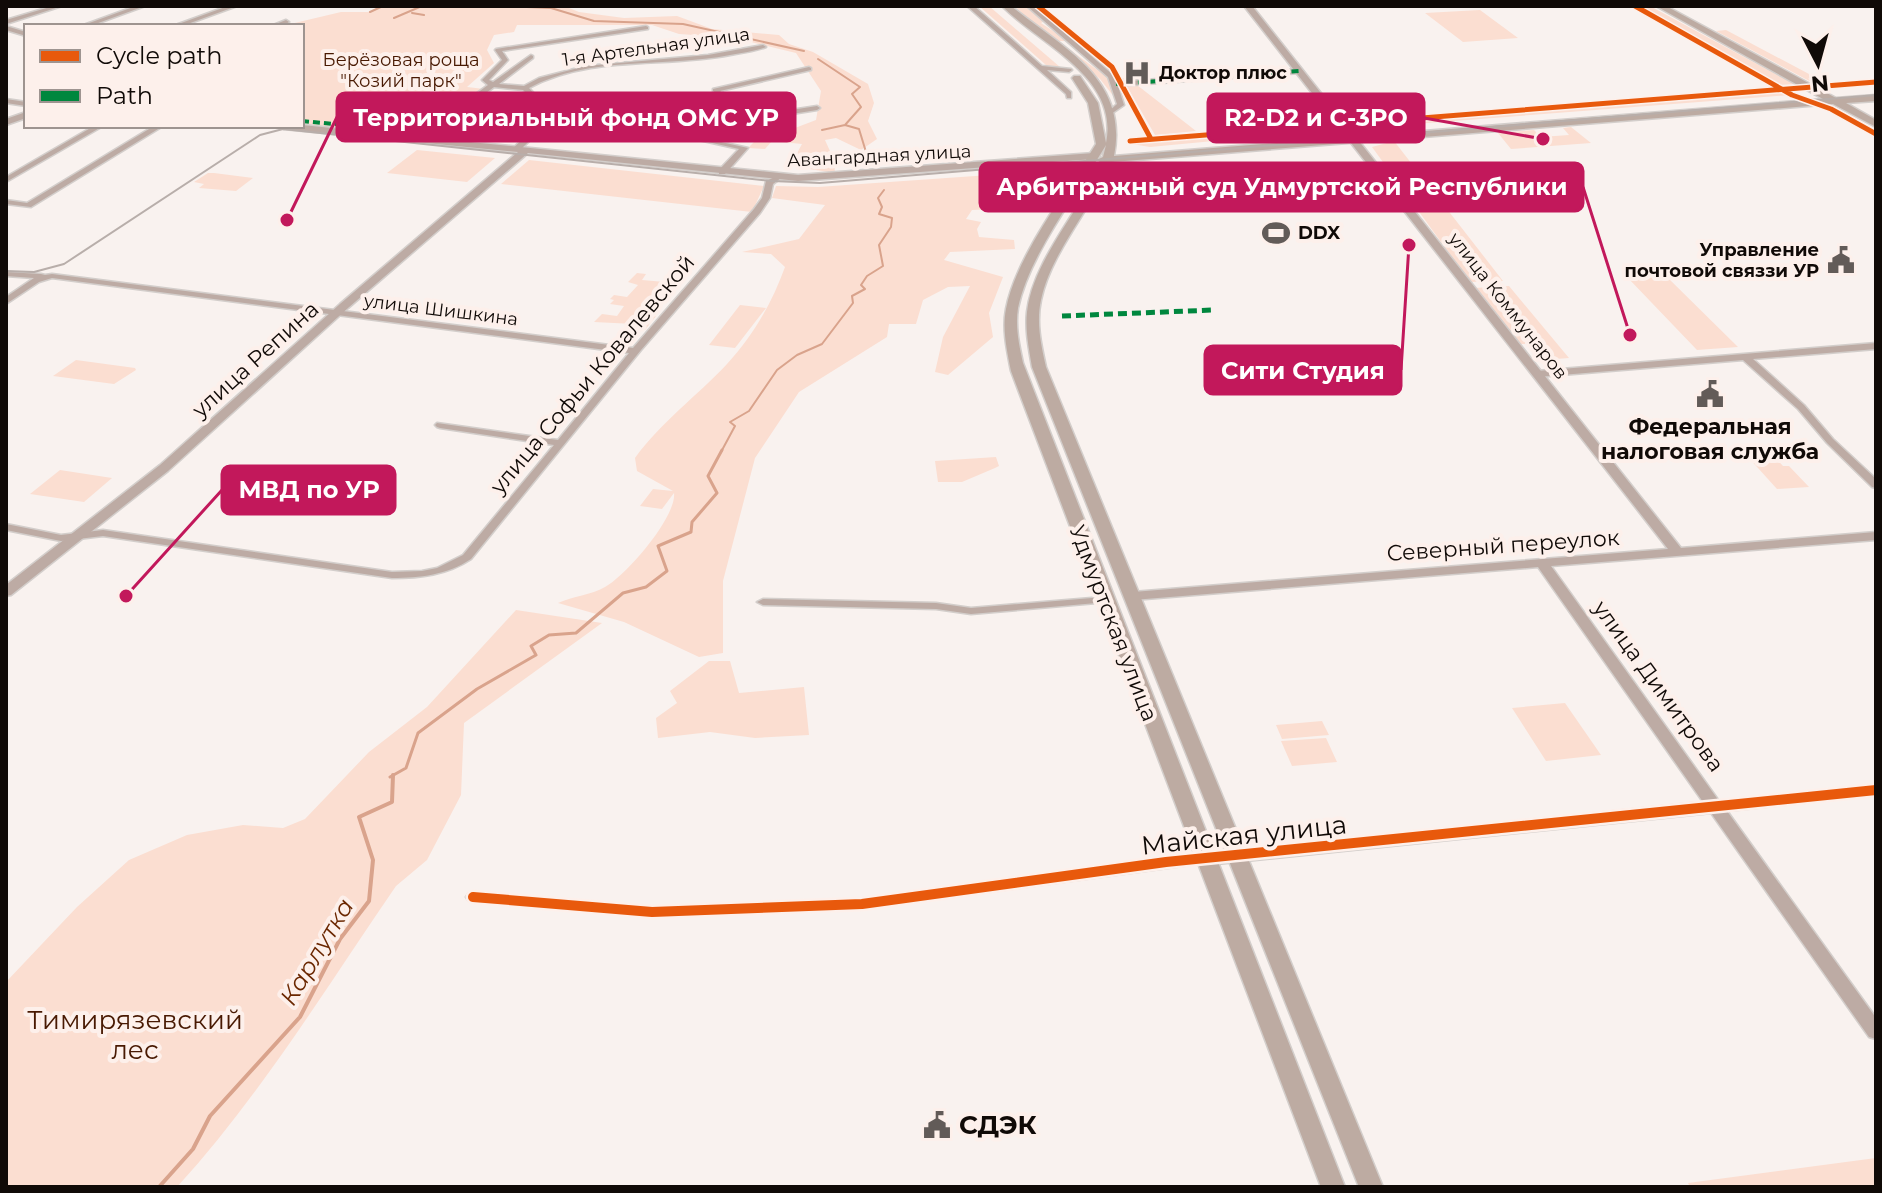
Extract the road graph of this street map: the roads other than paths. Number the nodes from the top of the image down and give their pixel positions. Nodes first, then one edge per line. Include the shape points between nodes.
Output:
1 (59, 6) edge
2 (142, 6) edge
3 (234, 6) edge
4 (970, 6) edge
5 (993, 6) edge
6 (1006, 6) edge
7 (1030, 6) edge
8 (1248, 6) edge
9 (1660, 6) edge
10 (6, 22) edge
11 (286, 22) dead end
12 (90, 24) edge
13 (182, 24) edge
14 (280, 24) edge
15 (646, 28) dead end
16 (763, 47) dead end
17 (531, 57) dead end
18 (1040, 68) junction
19 (809, 69) dead end
20 (1069, 70) junction
21 (1300, 71) junction
22 (496, 83) junction
23 (1115, 84) junction
24 (528, 86) junction
25 (1876, 91) edge
26 (1825, 95) junction
27 (1069, 97) dead end
28 (1876, 98) edge
29 (1835, 101) junction
30 (817, 108) dead end
31 (1698, 108) junction
32 (1111, 112) junction
33 (751, 118) junction
34 (1876, 124) edge
35 (1098, 125) junction
36 (1113, 125) junction
37 (96, 128) edge
38 (156, 128) edge
39 (304, 128) edge
40 (1352, 136) junction
41 (419, 139) junction
42 (521, 150) junction
43 (1094, 156) junction
44 (1109, 158) junction
45 (722, 172) junction
46 (777, 178) junction
47 (6, 180) edge
48 (1076, 187) junction
49 (1093, 189) junction
50 (6, 202) edge
51 (6, 274) edge
52 (52, 276) junction
53 (6, 301) edge
54 (337, 313) junction
55 (1876, 346) edge
56 (636, 351) junction
57 (1744, 356) junction
58 (1537, 374) junction
59 (440, 425) dead end
60 (562, 443) junction
61 (1876, 485) edge
62 (6, 527) edge
63 (84, 534) junction
64 (1876, 536) edge
65 (1678, 553) junction
66 (1542, 564) junction
67 (6, 592) edge
68 (1133, 596) junction
69 (1104, 600) junction
70 (763, 602) dead end
71 (1876, 790) edge
72 (1218, 806) junction
73 (1716, 806) junction
74 (1188, 811) junction
75 (1238, 855) junction
76 (1207, 859) junction
77 (473, 897) dead end
78 (1876, 1032) edge
79 (1333, 1187) edge
80 (1371, 1187) edge

1 - 10 street
2 - 12 street
3 - 13 street
4 - 18 street
5 - 20 main road, Удмуртская улица
6 - 32 main road, Удмуртская улица via 1094,81
7 - 23 street
8 - 21 street, улица Коммунаров
9 - 26 main road
11 - 14 street
15 - 22 street via 502,49 496,52 505,60 485,80
16 - 24 street, 1-я Артельная улица via 552,75
17 - 22 street
18 - 20 street
18 - 27 street
19 - 33 street via 714,92
20 - 35 main road, Удмуртская улица via 1089,92
21 - 23 street
21 - 40 street, улица Коммунаров
22 - 24 street
22 - 41 street
23 - 32 street, Удмуртская улица via 1121,105
24 - 42 street via 552,116
25 - 26 main road
26 - 29 main road
26 - 31 main road
28 - 29 main road
29 - 31 main road
29 - 34 main road
30 - 33 street
31 - 40 main road
32 - 36 main road, Удмуртская улица
33 - 45 street via 747,125 711,131 703,140 744,148
35 - 36 main road
35 - 43 main road, Удмуртская улица via 1101,144
36 - 44 main road, Удмуртская улица via 1115,144
37 - 47 street
38 - 50 street via 28,205
39 - 41 street, Авангардная улица
40 - 44 main road
40 - 58 street, улица Коммунаров
41 - 42 street, Авангардная улица
42 - 45 street, Авангардная улица
42 - 54 street, улица Репина
43 - 44 main road
43 - 46 street, Авангардная улица
43 - 48 main road, Удмуртская улица
44 - 49 main road, Удмуртская улица
45 - 46 street, Авангардная улица
46 - 56 street, улица Софьи Ковалевской via 769,183 757,211
48 - 49 main road
48 - 69 main road, Удмуртская улица via 1022,278 1012,306 1010,337
49 - 68 main road, Удмуртская улица via 1043,277 1031,321 1039,367
51 - 52 street, улица Шишкина
52 - 53 street, улица Шишкина via 36,280
52 - 54 street, улица Шишкина
54 - 56 street, улица Шишкина
54 - 63 street, улица Репина
55 - 57 street
56 - 60 street, улица Софьи Ковалевской
57 - 58 street
57 - 61 street
58 - 65 street, улица Коммунаров
59 - 60 street
60 - 63 street, улица Софьи Ковалевской via 467,557 420,575 373,574
62 - 63 street, улица Софьи Ковалевской via 61,538
63 - 67 street, улица Репина via 55,550
64 - 65 street, Северный переулок
65 - 66 street, Северный переулок
66 - 68 street, Северный переулок
66 - 73 street, улица Димитрова
68 - 72 main road, Удмуртская улица
69 - 70 street via 971,611
69 - 74 main road, Удмуртская улица
71 - 73 street, Майская улица
72 - 74 main road via 1205,815
72 - 75 main road, Удмуртская улица
73 - 75 street, Майская улица
73 - 78 street, улица Димитрова
74 - 76 main road, Удмуртская улица
75 - 76 street, Майская улица
75 - 80 main road, Удмуртская улица
76 - 77 street, Майская улица via 862,904 652,912
76 - 79 main road, Удмуртская улица

